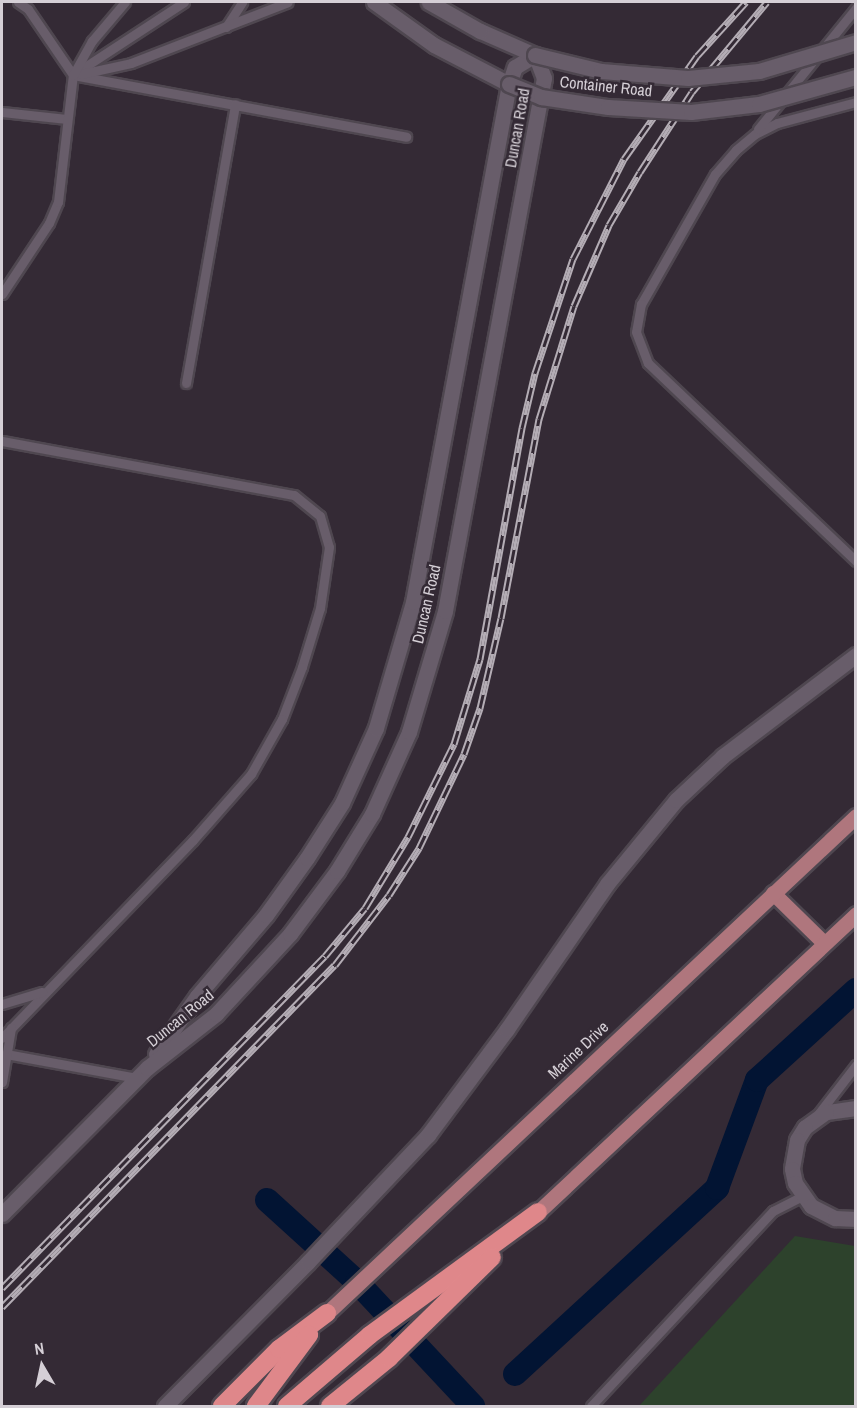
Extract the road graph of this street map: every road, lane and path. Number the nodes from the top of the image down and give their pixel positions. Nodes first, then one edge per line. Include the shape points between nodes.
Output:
1 (18, 2) edge
2 (125, 2) edge
3 (184, 2) edge
4 (242, 2) edge
5 (288, 2) edge
6 (374, 2) edge
7 (429, 2) edge
8 (855, 8) edge
9 (225, 28) junction
10 (855, 42) edge
11 (535, 55) junction
12 (73, 75) junction
13 (855, 77) edge
14 (509, 84) junction
15 (541, 97) junction
16 (855, 102) edge
17 (235, 104) junction
18 (2, 112) edge
19 (67, 119) junction
20 (755, 134) junction
21 (406, 137) dead end
22 (2, 294) edge
23 (186, 383) dead end
24 (2, 441) edge
25 (855, 561) edge
26 (855, 655) edge
27 (855, 816) edge
28 (773, 893) junction
29 (855, 914) edge
30 (824, 944) junction
31 (44, 991) junction
32 (6, 1003) edge
33 (2, 1010) edge
34 (11, 1028) junction
35 (2, 1038) edge
36 (4, 1061) edge
37 (855, 1065) edge
38 (142, 1073) junction
39 (2, 1082) edge
40 (855, 1108) edge
41 (816, 1117) junction
42 (802, 1196) junction
43 (538, 1212) junction
44 (2, 1214) edge
45 (855, 1219) edge
46 (333, 1307) junction
47 (165, 1407) edge
48 (222, 1407) edge
49 (256, 1407) edge
50 (287, 1407) edge
51 (330, 1407) edge
52 (591, 1407) edge

1 - 12 lane via 28,9
2 - 12 lane via 92,41
3 - 12 lane
4 - 9 lane
5 - 9 lane
6 - 14 street, Container Road via 434,45
7 - 11 street, Container Road via 480,31
8 - 20 lane
9 - 12 lane via 131,63
10 - 11 street, Container Road, bridge via 759,71 687,78 601,71
11 - 14 street, Duncan Road via 515,67
11 - 15 street, Duncan Road via 543,70
12 - 17 lane
12 - 19 lane
13 - 15 street, Container Road, bridge via 759,104 691,112 608,107
14 - 15 street, Container Road, bridge
14 - 38 street, Duncan Road via 421,563 400,652 376,728 342,803 307,858 266,915 197,996
15 - 38 street, Duncan Road via 445,611 409,732 372,814 337,871 290,934 216,1014
16 - 20 lane via 796,115
17 - 21 lane
17 - 23 lane
18 - 19 lane
19 - 22 lane via 58,202 49,223
20 - 25 lane via 715,174 645,296 636,318 638,346 648,363
24 - 31 lane via 294,495 320,516 329,547 320,608 302,667 282,719 251,774 193,840
26 - 47 street via 723,756 676,801 607,884 428,1135
27 - 28 main road, Marine Drive
28 - 30 main road
28 - 46 main road, Marine Drive
29 - 30 main road
30 - 43 main road
31 - 32 lane
31 - 34 lane
32 - 33 lane
34 - 35 lane
34 - 36 lane
36 - 38 lane
36 - 39 lane
37 - 41 lane
38 - 44 street, Duncan Road
40 - 41 street via 836,1109
41 - 42 street via 797,1140 793,1154 792,1169
42 - 45 street via 822,1214
42 - 52 lane via 772,1211
43 - 50 highway via 369,1335
43 - 51 highway via 389,1358
46 - 48 highway via 279,1349
46 - 49 highway

